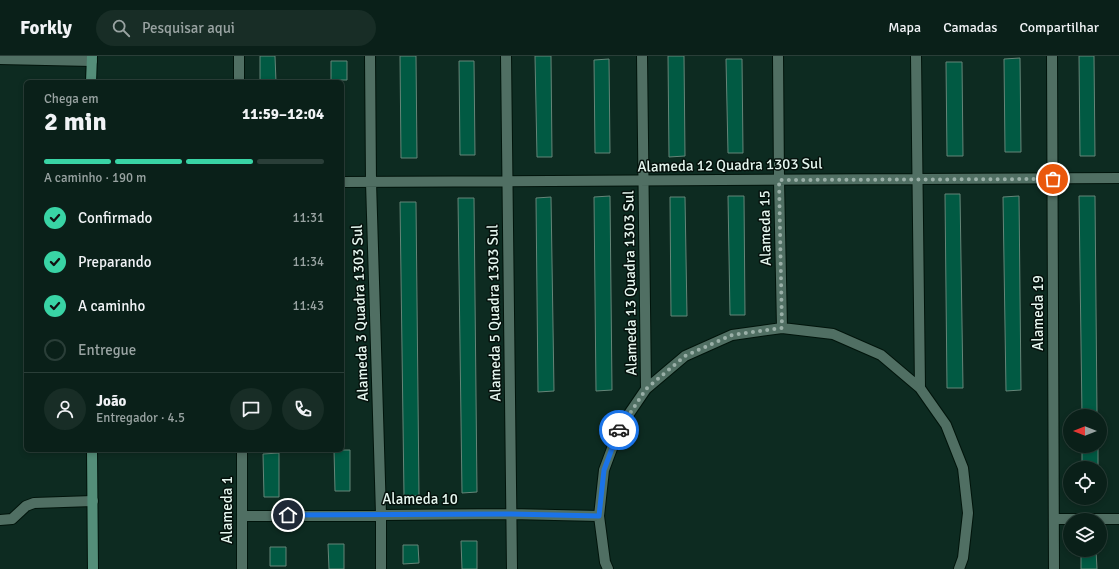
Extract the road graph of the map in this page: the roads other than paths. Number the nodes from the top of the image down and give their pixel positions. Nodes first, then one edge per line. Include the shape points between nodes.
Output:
1 (239, 56) edge
2 (370, 56) edge
3 (506, 56) edge
4 (642, 56) edge
5 (778, 56) edge
6 (916, 56) edge
7 (1052, 56) edge
8 (0, 59) edge
9 (92, 59) edge
10 (92, 80) edge
11 (239, 80) edge
12 (1119, 178) edge
13 (917, 179) junction
14 (1053, 179) junction
15 (779, 180) junction
16 (644, 181) junction
17 (344, 182) edge
18 (371, 182) junction
19 (508, 182) junction
20 (782, 328) junction
21 (920, 388) junction
22 (646, 389) junction
23 (92, 452) edge
24 (242, 452) edge
25 (93, 501) junction
26 (381, 514) junction
27 (511, 514) junction
28 (242, 516) junction
29 (599, 516) junction
30 (1054, 519) junction
31 (1119, 519) edge
32 (0, 520) edge
33 (93, 569) edge
34 (242, 569) edge
35 (381, 569) edge
36 (512, 569) edge
37 (608, 569) edge
38 (959, 569) edge
39 (1054, 569) edge

1 - 11 street
2 - 18 street, Alameda 3 Quadra 1303 Sul
3 - 19 street, Alameda 5 Quadra 1303 Sul
4 - 16 street, Alameda 13 Quadra 1303 Sul
5 - 15 street, Alameda 15
6 - 13 street
7 - 14 street, Alameda 19
8 - 9 street
9 - 10 street
12 - 14 street, Alameda 12 Quadra 1303 Sul
13 - 14 street, Alameda 12 Quadra 1303 Sul
13 - 15 street, Alameda 12 Quadra 1303 Sul
13 - 21 street
14 - 30 street, Alameda 19
15 - 16 street, Alameda 12 Quadra 1303 Sul
15 - 20 street, Alameda 15
16 - 19 street, Alameda 12 Quadra 1303 Sul
16 - 22 street, Alameda 13 Quadra 1303 Sul
17 - 18 street, Alameda 12 Quadra 1303 Sul
18 - 19 street, Alameda 12 Quadra 1303 Sul
18 - 26 street, Alameda 3 Quadra 1303 Sul
19 - 27 street, Alameda 5 Quadra 1303 Sul
20 - 21 street via 833,334 880,355
20 - 22 street via 725,338 685,356
21 - 38 street via 946,426 962,468 968,513 963,558
22 - 29 street via 620,427 609,456 604,470
23 - 25 street
24 - 28 street, Alameda 1
25 - 32 street via 34,503 26,506 12,519
25 - 33 street
26 - 27 street, Alameda 10
26 - 28 street, Alameda 10
26 - 35 street, Alameda 3 Quadra 1303 Sul
27 - 29 street, Alameda 10
27 - 36 street, Alameda 5 Quadra 1303 Sul
28 - 34 street, Alameda 1
29 - 37 street
30 - 31 street
30 - 39 street, Alameda 19

